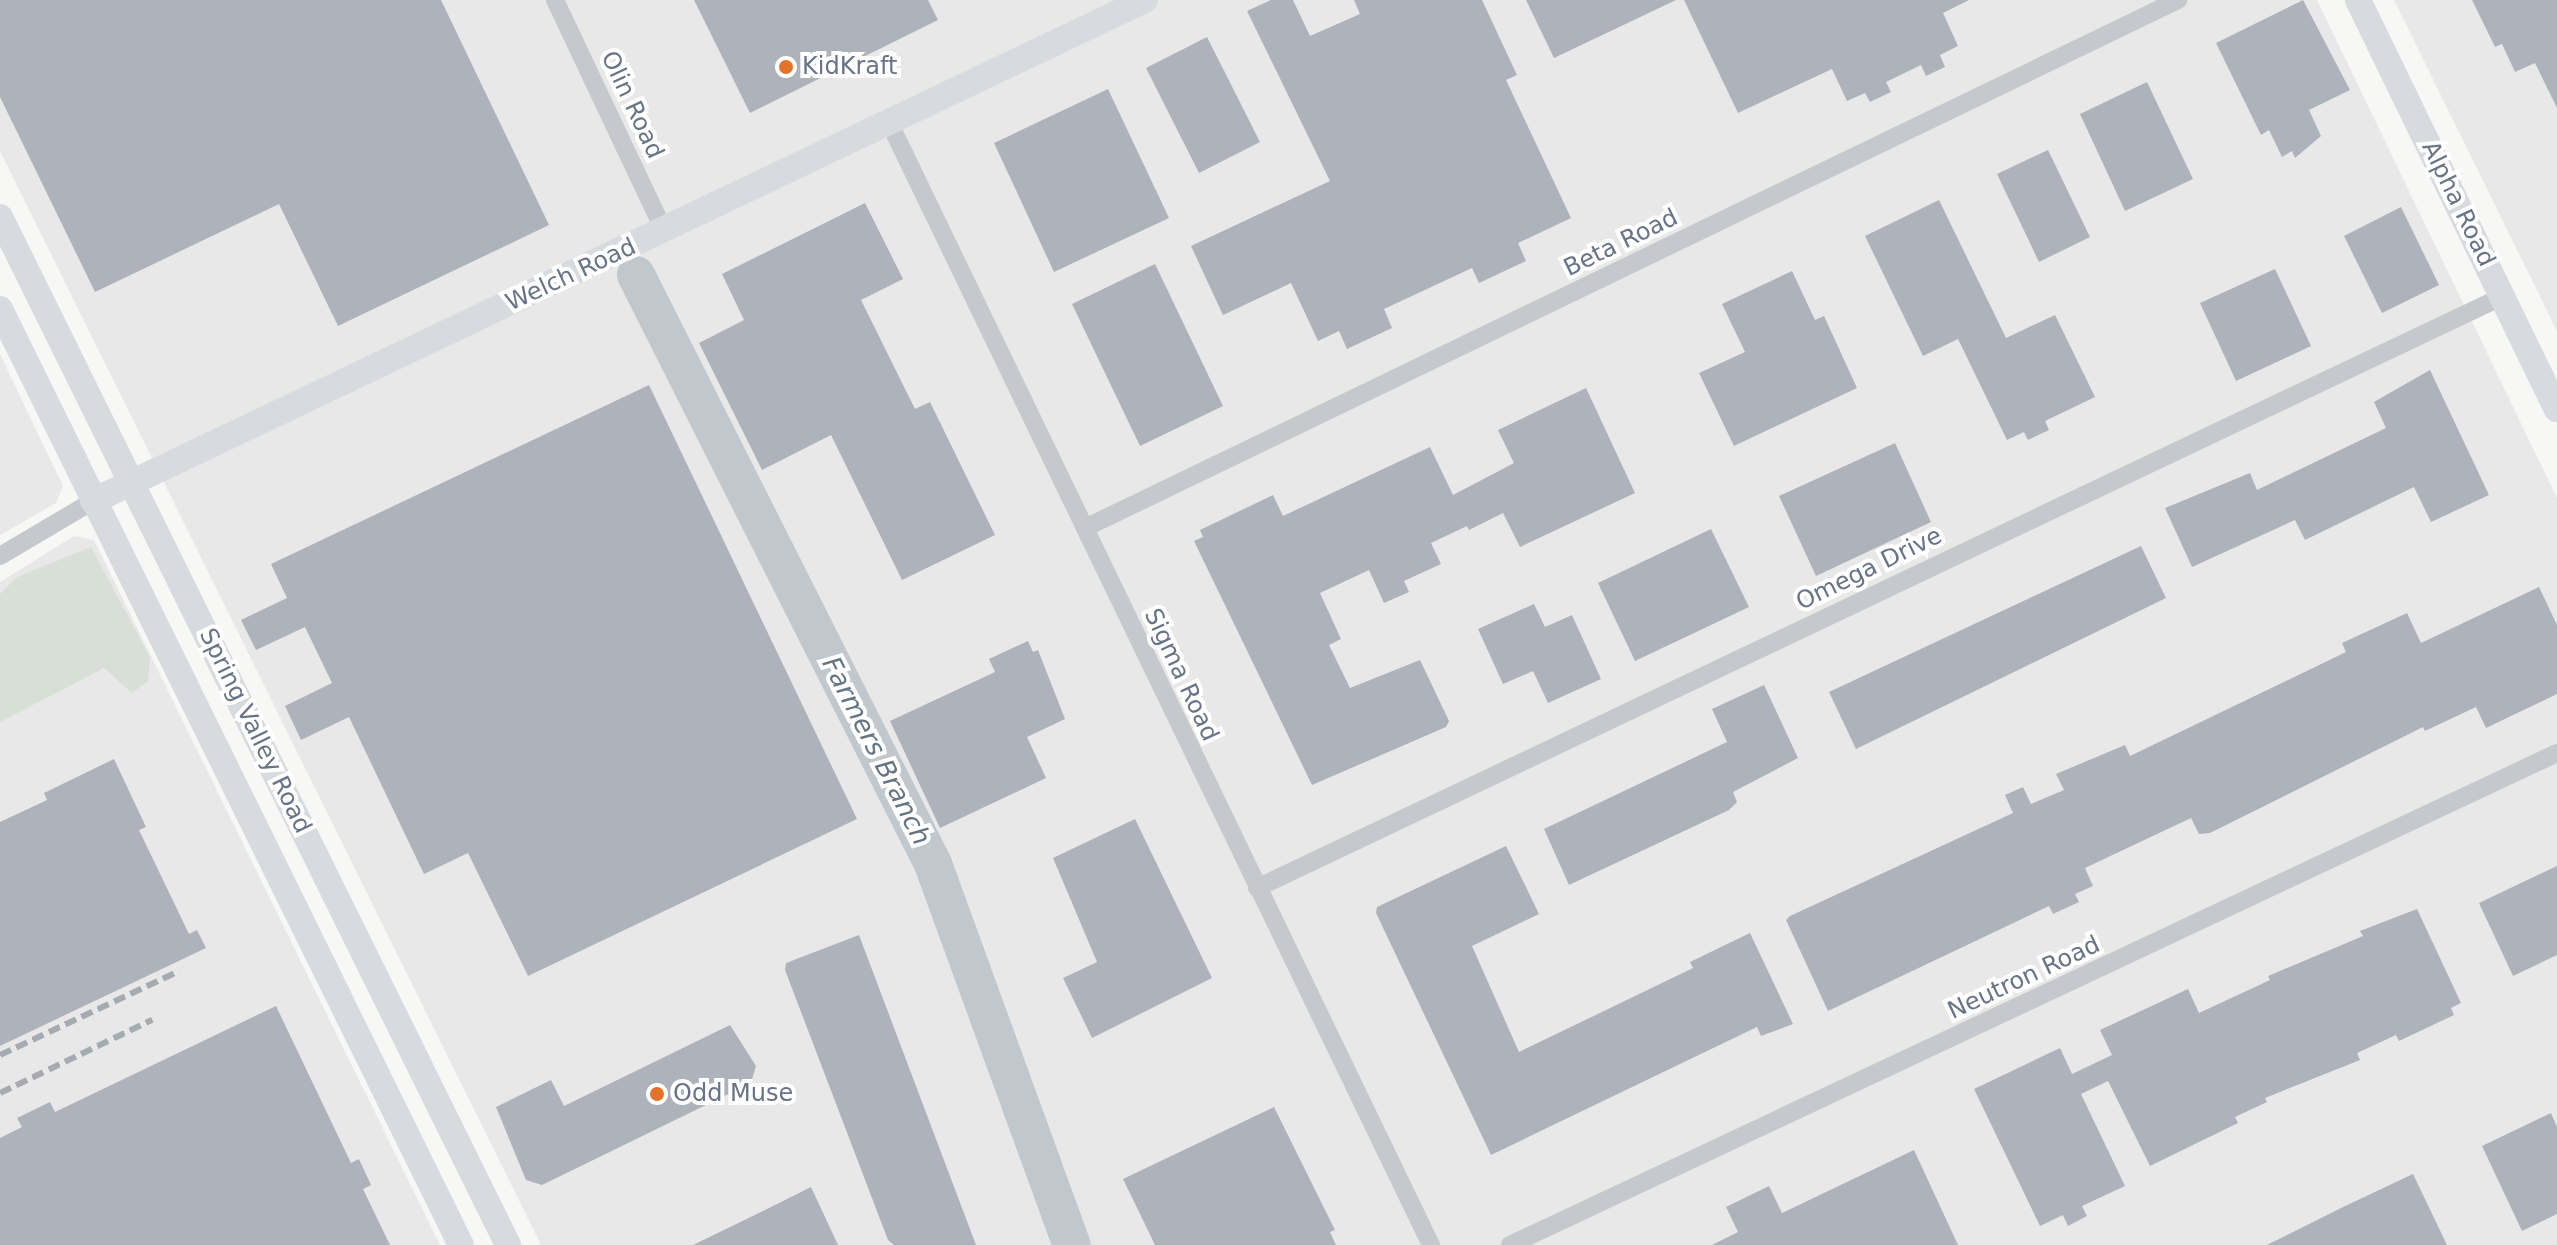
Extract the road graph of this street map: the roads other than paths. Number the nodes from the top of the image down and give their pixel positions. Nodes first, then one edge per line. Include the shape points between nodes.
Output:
1 (555, 0) edge
2 (1145, 0) edge
3 (2178, 0) edge
4 (2358, 0) edge
5 (890, 124) junction
6 (0, 217) edge
7 (664, 231) junction
8 (2503, 296) junction
9 (0, 309) edge
10 (2557, 409) edge
11 (133, 482) junction
12 (93, 501) junction
13 (1085, 528) junction
14 (0, 556) edge
15 (2557, 753) edge
16 (1257, 888) junction
17 (408, 1043) junction
18 (371, 1060) junction
19 (461, 1245) edge
20 (508, 1245) edge
21 (1431, 1245) edge
22 (1510, 1245) edge

1 - 7 street, Olin Road
2 - 5 main road, Welch Road
3 - 13 street, Beta Road
4 - 8 main road, Alpha Road
5 - 7 main road, Welch Road
5 - 13 street, Sigma Road
6 - 11 main road, Spring Valley Road
7 - 11 main road, Welch Road
8 - 10 main road, Alpha Road
8 - 16 street, Omega Drive
9 - 12 main road, Spring Valley Road
11 - 12 main road, Welch Road
11 - 17 main road, Spring Valley Road
12 - 14 street, Welch Road
12 - 18 main road, Spring Valley Road
13 - 16 street, Sigma Road
15 - 22 street, Neutron Road
16 - 21 street, Sigma Road
17 - 18 main road
17 - 20 main road, Spring Valley Road
18 - 19 main road, Spring Valley Road

